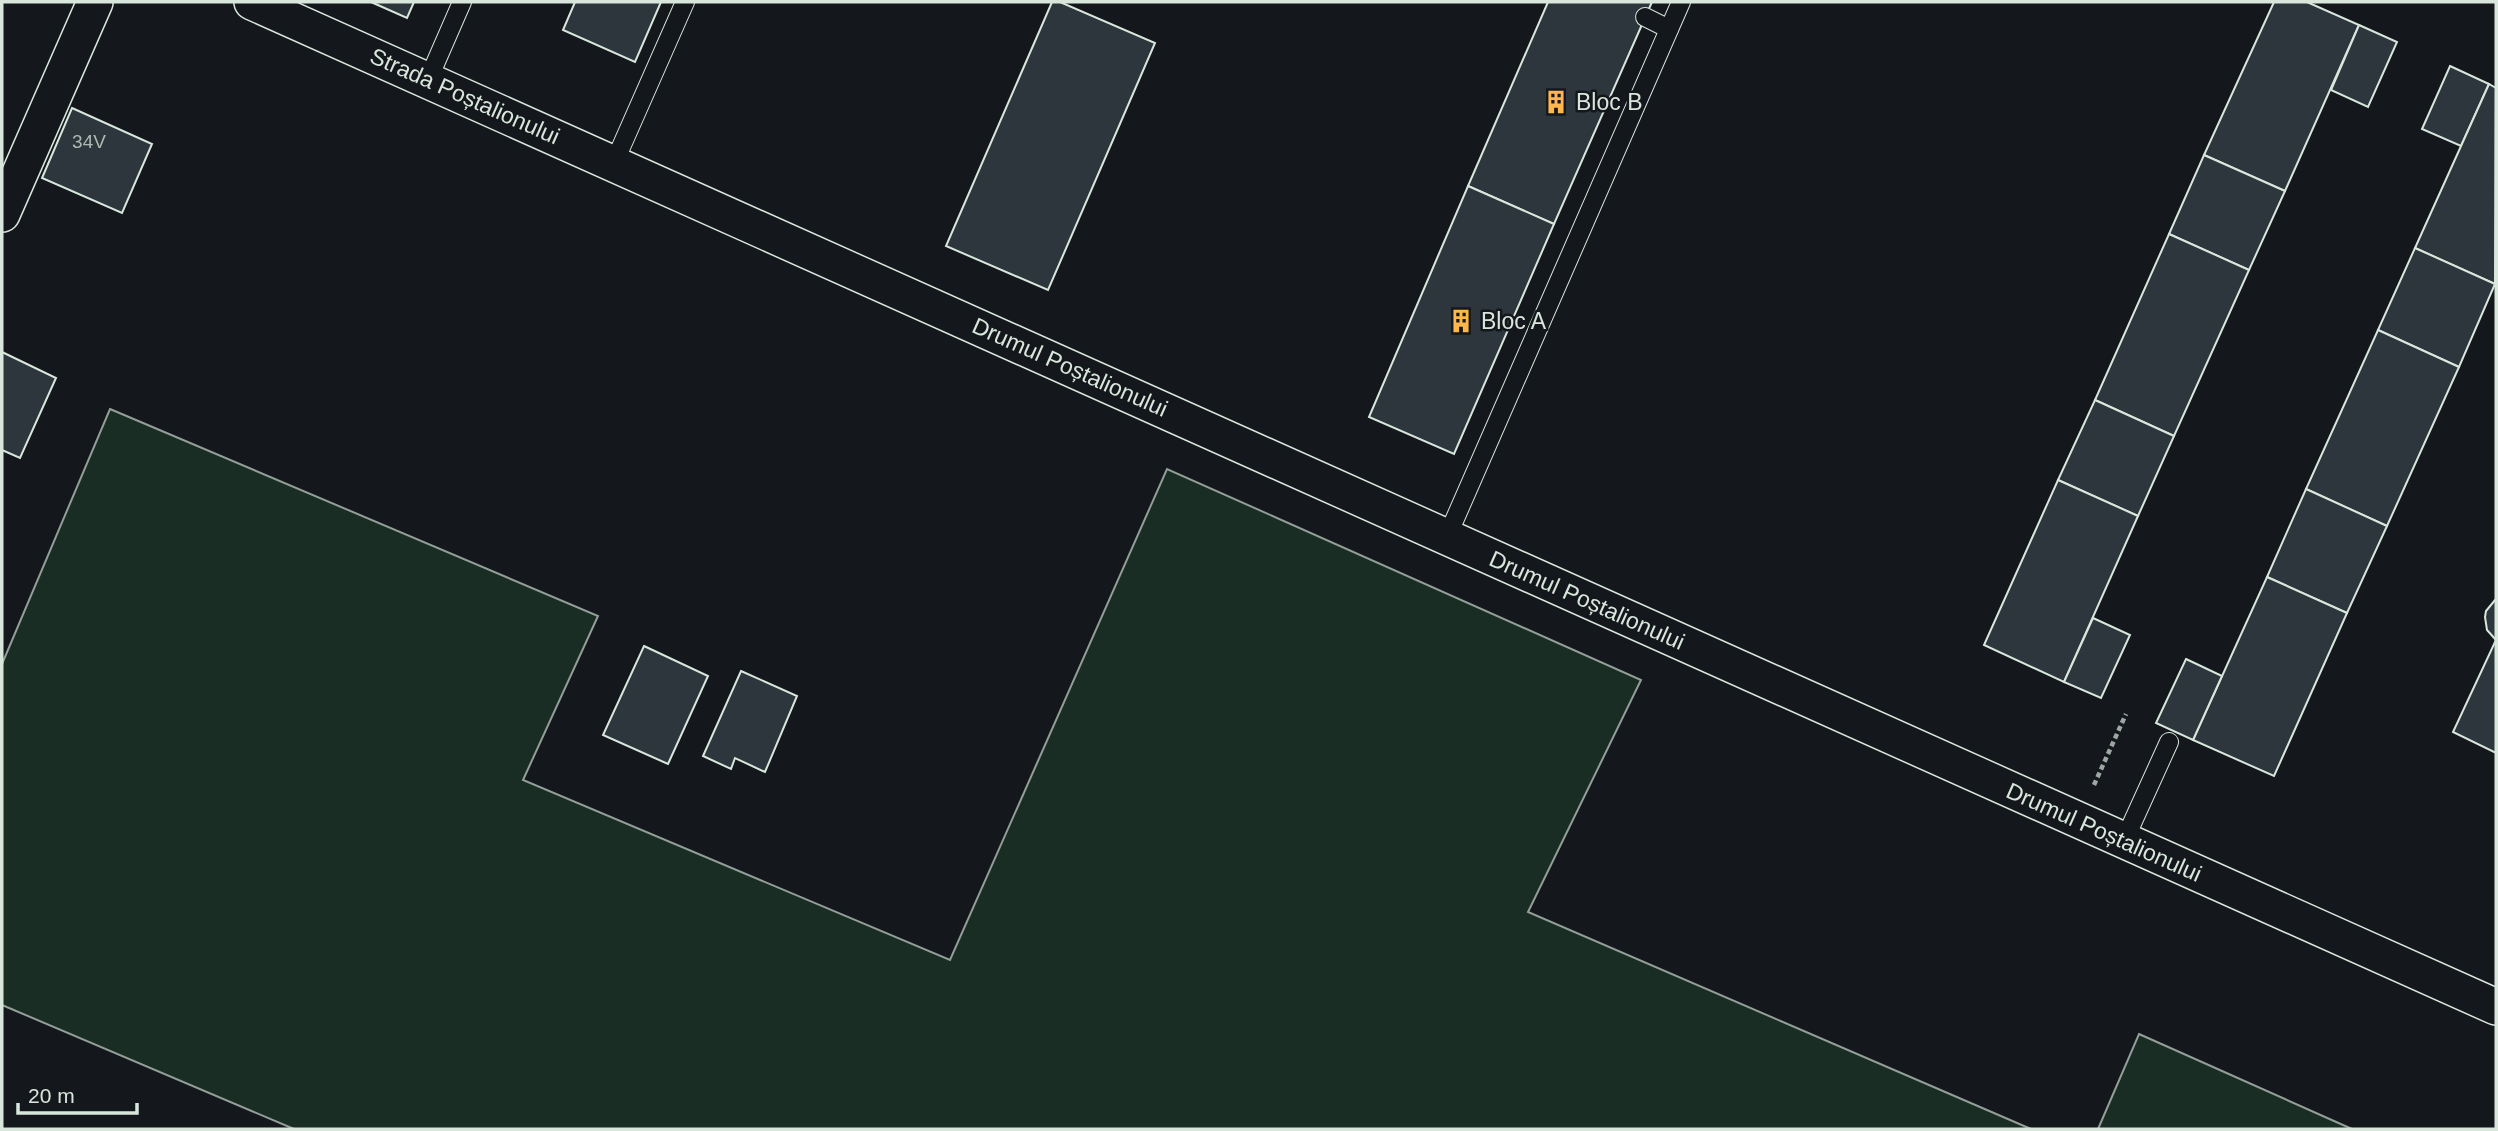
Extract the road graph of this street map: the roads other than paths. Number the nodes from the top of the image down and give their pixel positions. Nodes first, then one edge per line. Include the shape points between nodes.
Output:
1 (95, 2) edge
2 (461, 2) edge
3 (685, 2) edge
4 (1681, 2) edge
5 (257, 3) edge
6 (1645, 17) dead end
7 (1669, 29) junction
8 (428, 80) junction
9 (614, 163) junction
10 (678, 191) joint
11 (2, 214) edge
12 (1447, 537) junction
13 (2169, 742) dead end
14 (2124, 841) junction
15 (2496, 1007) edge

1 - 11 street
2 - 8 lane
3 - 9 lane
4 - 7 lane
5 - 8 street, Strada Poștalionului
6 - 7 lane
7 - 12 lane
8 - 9 street, Strada Poștalionului
9 - 10 street, Strada Poștalionului
10 - 12 street, Drumul Poștalionului
12 - 14 street, Drumul Poștalionului
13 - 14 lane
14 - 15 street, Drumul Poștalionului

